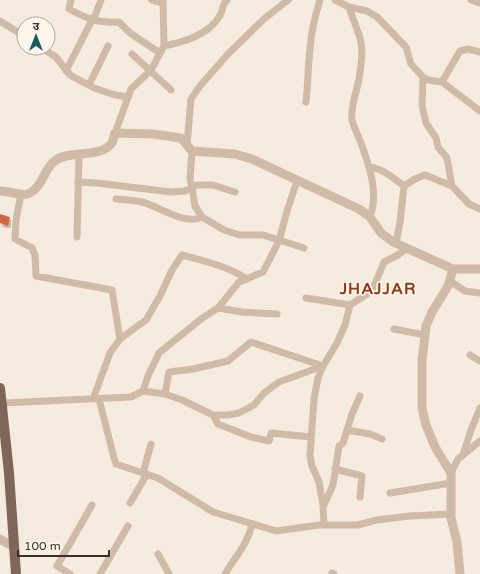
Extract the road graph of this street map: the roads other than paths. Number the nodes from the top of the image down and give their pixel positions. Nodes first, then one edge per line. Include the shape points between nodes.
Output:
1 (71, 0) edge
2 (101, 0) edge
3 (152, 0) edge
4 (227, 0) edge
5 (288, 0) edge
6 (320, 0) edge
7 (335, 0) edge
8 (471, 0) edge
9 (163, 1) edge
10 (480, 3) edge
11 (349, 6) junction
12 (0, 21) edge
13 (93, 21) junction
14 (16, 31) edge
15 (108, 46) dead end
16 (164, 46) junction
17 (480, 52) edge
18 (160, 53) junction
19 (132, 54) dead end
20 (54, 56) edge
21 (151, 70) junction
22 (66, 71) junction
23 (423, 77) junction
24 (442, 82) junction
25 (89, 85) junction
26 (171, 90) dead end
27 (128, 97) junction
28 (306, 102) dead end
29 (480, 111) edge
30 (115, 133) junction
31 (190, 148) junction
32 (79, 154) junction
33 (370, 167) junction
34 (297, 180) junction
35 (78, 182) junction
36 (404, 186) junction
37 (452, 186) junction
38 (192, 188) junction
39 (0, 192) edge
40 (235, 192) dead end
41 (21, 194) junction
42 (116, 199) dead end
43 (480, 209) edge
44 (202, 217) junction
45 (370, 217) junction
46 (78, 236) dead end
47 (279, 241) junction
48 (396, 243) junction
49 (304, 248) dead end
50 (407, 248) junction
51 (453, 269) junction
52 (480, 269) edge
53 (247, 278) junction
54 (450, 281) junction
55 (480, 293) edge
56 (306, 298) dead end
57 (350, 304) junction
58 (218, 308) junction
59 (277, 314) dead end
60 (394, 329) dead end
61 (425, 335) junction
62 (120, 339) junction
63 (470, 355) dead end
64 (479, 358) edge
65 (323, 366) junction
66 (0, 388) edge
67 (143, 391) junction
68 (165, 394) junction
69 (360, 396) dead end
70 (96, 399) junction
71 (1, 403) edge
72 (480, 408) edge
73 (213, 415) junction
74 (348, 430) junction
75 (311, 437) junction
76 (382, 439) dead end
77 (480, 441) edge
78 (151, 444) dead end
79 (463, 455) junction
80 (335, 469) junction
81 (145, 474) junction
82 (451, 474) junction
83 (451, 484) junction
84 (390, 493) dead end
85 (360, 497) dead end
86 (130, 502) dead end
87 (92, 505) dead end
88 (323, 505) junction
89 (451, 514) junction
90 (252, 524) junction
91 (324, 525) junction
92 (128, 526) dead end
93 (0, 539) edge
94 (14, 547) junction
95 (158, 554) dead end
96 (16, 574) edge
97 (70, 574) edge
98 (100, 574) edge
99 (169, 574) edge
100 (225, 574) edge
101 (460, 574) edge

1 - 13 street via 69,8
2 - 13 street
3 - 9 street
4 - 16 street via 219,17 206,30 182,43
5 - 31 street via 265,18 228,54 191,99
6 - 28 street via 310,48
7 - 11 street
8 - 10 street
9 - 16 street
11 - 23 street via 377,16 406,47 411,64
11 - 33 street via 360,39 362,55 352,105 353,122
12 - 14 street
13 - 18 street via 119,22 130,33
13 - 22 street
15 - 25 street
16 - 18 street
17 - 24 street via 468,49 460,51
18 - 21 street
19 - 21 street
20 - 22 street
21 - 26 street
21 - 27 street via 131,89
22 - 25 street
23 - 24 street
23 - 37 street via 422,105 426,123 436,138 438,147 447,158
24 - 29 street
25 - 27 street
27 - 30 street
30 - 31 street via 181,138
30 - 32 street via 111,144 101,151
31 - 34 street via 252,159
31 - 38 street
32 - 35 street
32 - 41 street via 55,160 35,191
33 - 36 street via 383,171
33 - 45 street via 373,209
34 - 45 street via 359,209
34 - 47 street
35 - 38 street via 171,192
35 - 46 street
36 - 37 street via 425,176
36 - 48 street
37 - 43 street via 469,204
38 - 40 street via 197,184 213,185
38 - 44 street via 195,206
39 - 41 street
41 - 62 street via 15,239 32,248 36,276 112,290
42 - 44 street via 142,202 189,219 198,220
44 - 47 street via 224,230 240,235 263,235
45 - 48 street via 381,233
47 - 49 street
47 - 53 street via 263,272
48 - 50 street
50 - 51 street
50 - 57 street via 384,262 372,291
51 - 52 street
51 - 54 street
53 - 58 street via 239,282
53 - 62 street via 214,264 182,256 146,320
54 - 55 street via 466,290
54 - 61 street via 432,312
56 - 57 street
57 - 65 street via 345,325
58 - 59 street
58 - 67 street via 159,353
60 - 61 street
61 - 82 street via 422,408 435,446
62 - 70 street via 110,353 100,378
63 - 64 street
65 - 68 street via 252,342 228,361 169,372
65 - 73 street via 279,382 264,393 254,406 239,413
65 - 75 street via 318,378
66 - 71 main road
67 - 68 street
67 - 70 street via 131,397
68 - 73 street
69 - 74 street
70 - 71 street
70 - 81 street via 116,464
71 - 94 main road
72 - 79 street
73 - 75 street via 218,424 259,439 270,441 271,433
74 - 76 street
74 - 80 street via 344,443 339,446
75 - 88 street via 312,466 319,482
77 - 79 street
78 - 81 street
79 - 82 street via 458,459
80 - 85 street via 362,476
80 - 88 street via 332,485
81 - 86 street
81 - 90 street via 158,478 213,512
82 - 83 street
83 - 84 street
83 - 89 street
87 - 97 street via 57,566
88 - 91 street
89 - 91 street
89 - 101 street
90 - 91 street via 276,531
90 - 100 street via 243,547
92 - 98 street
93 - 94 street
94 - 96 main road
95 - 99 street

